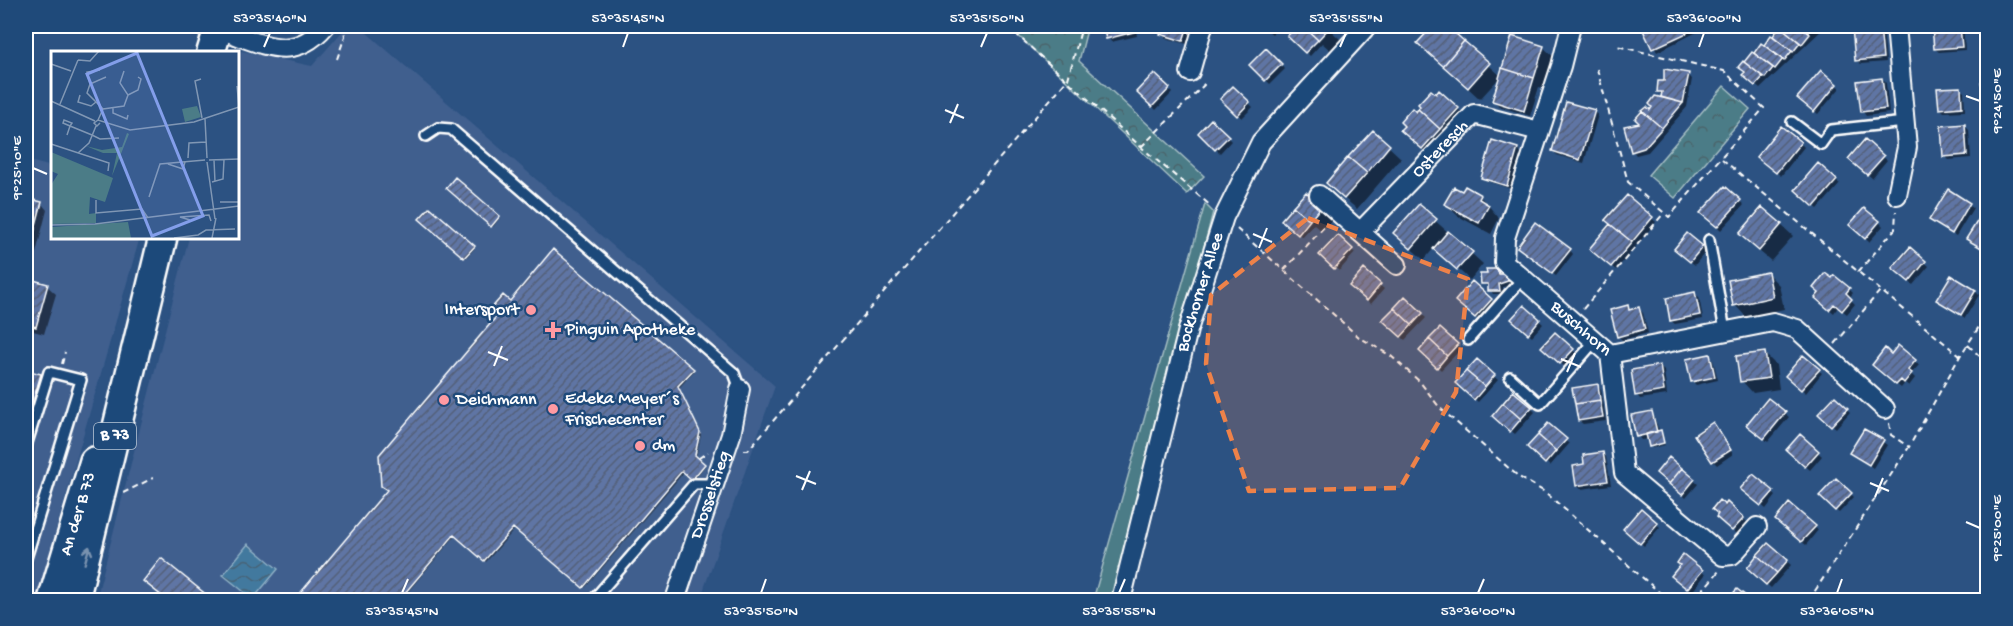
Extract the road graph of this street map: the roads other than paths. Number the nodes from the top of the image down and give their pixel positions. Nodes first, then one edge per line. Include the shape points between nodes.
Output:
1 (325, 26) edge
2 (1203, 26) edge
3 (1571, 26) edge
4 (1896, 26) edge
5 (1374, 30) edge
6 (216, 36) edge
7 (1190, 72) road end
8 (1792, 122) dead end
9 (1905, 122) junction
10 (1539, 131) junction
11 (426, 136) dead end
12 (1319, 195) dead end
13 (1897, 195) road end
14 (1360, 232) junction
15 (163, 238) edge
16 (1709, 240) dead end
17 (1397, 265) dead end
18 (1523, 278) junction
19 (1725, 331) junction
20 (1468, 340) dead end
21 (1595, 341) junction
22 (1610, 354) junction
23 (131, 362) junction
24 (1510, 377) dead end
25 (740, 389) joint
26 (1885, 408) road end
27 (26, 446) edge
28 (715, 484) junction
29 (1756, 527) dead end
30 (26, 558) edge
31 (52, 600) edge
32 (75, 600) edge
33 (593, 600) edge
34 (675, 600) edge
35 (1121, 600) edge

1 - 6 street via 312,41 294,49
2 - 7 street
3 - 10 street, Buschhorn
4 - 9 street
5 - 35 street, Bockhorner Allee via 1262,142 1188,330
8 - 9 lane via 1821,144 1831,130
9 - 13 street via 1907,147
10 - 14 street, Osteresch via 1474,114
10 - 18 street, Buschhorn via 1503,250 1504,262
11 - 25 lane via 438,128 451,129 734,373
12 - 14 street
14 - 17 street
15 - 23 main road, An der B 73 / B 73
16 - 19 lane
18 - 20 lane
18 - 21 street, Buschhorn
19 - 22 street, Buschhorn
19 - 26 street, Buschhorn via 1773,322 1797,329
21 - 22 street, Buschhorn
21 - 24 lane via 1540,404
22 - 29 street via 1624,473 1723,556 1732,555
23 - 31 main road, An der B 73 / B 73 via 80,501
32 -> 23 main road, An der B 73 / B 73
25 - 28 street, Drosselstieg via 731,435
27 - 30 lane via 49,372 81,380
28 - 33 lane via 694,484
28 - 34 street, Drosselstieg

